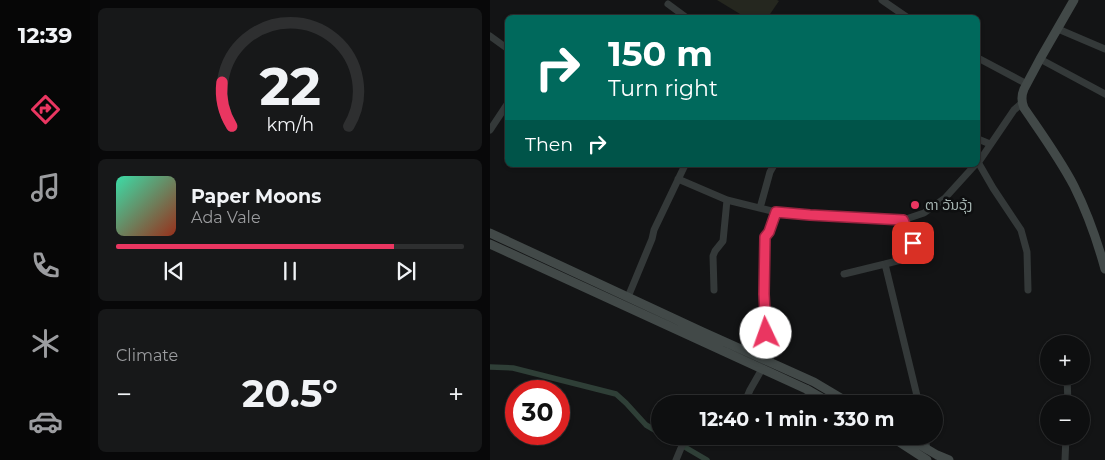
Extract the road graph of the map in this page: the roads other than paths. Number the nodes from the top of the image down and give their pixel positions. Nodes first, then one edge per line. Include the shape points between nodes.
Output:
1 (882, 0) edge
2 (1074, 0) edge
3 (668, 4) dead end
4 (683, 15) edge
5 (904, 15) edge
6 (1058, 29) junction
7 (490, 36) edge
8 (505, 46) edge
9 (1105, 49) edge
10 (980, 59) edge
11 (1040, 59) junction
12 (1027, 84) junction
13 (1105, 94) edge
14 (1022, 103) junction
15 (505, 108) edge
16 (490, 130) edge
17 (980, 140) edge
18 (990, 144) junction
19 (980, 159) edge
20 (684, 167) edge
21 (773, 167) edge
22 (973, 167) edge
23 (980, 167) edge
24 (678, 180) junction
25 (727, 200) junction
26 (760, 208) junction
27 (776, 212) junction
28 (903, 220) junction
29 (490, 233) edge
30 (490, 244) edge
31 (885, 264) junction
32 (1105, 269) edge
33 (844, 274) dead end
34 (714, 290) dead end
35 (1028, 290) dead end
36 (628, 296) junction
37 (770, 362) junction
38 (762, 369) junction
39 (748, 395) edge
40 (816, 395) edge
41 (836, 395) edge
42 (916, 395) edge
43 (682, 445) edge
44 (904, 445) edge
45 (919, 445) edge
46 (926, 445) edge
47 (1066, 445) edge
48 (927, 450) junction
49 (676, 460) edge
50 (927, 460) edge
51 (950, 460) edge
52 (1065, 460) edge

1 - 5 street
2 - 6 street
3 - 4 street
6 - 9 street
6 - 11 street
7 - 8 street
10 - 12 street
11 - 12 street
11 - 13 street
12 - 14 street
14 - 18 street
14 - 32 street via 1073,185 1088,217
15 - 16 street
17 - 18 street
18 - 19 street
20 - 24 street
21 - 26 street
22 - 28 street via 944,198 924,213
23 - 35 street via 1021,230 1027,252
24 - 25 street
24 - 36 street
25 - 26 street
25 - 34 street via 723,241 714,256
26 - 27 street
27 - 28 street
27 - 37 street via 765,237 764,294
28 - 31 street via 913,251 909,258
29 - 36 street
30 - 38 street
31 - 33 street
31 - 42 street
36 - 37 street
37 - 41 street
38 - 39 street
38 - 40 street
43 - 49 street
44 - 50 street
45 - 48 street
46 - 48 street
47 - 52 street
48 - 51 street

